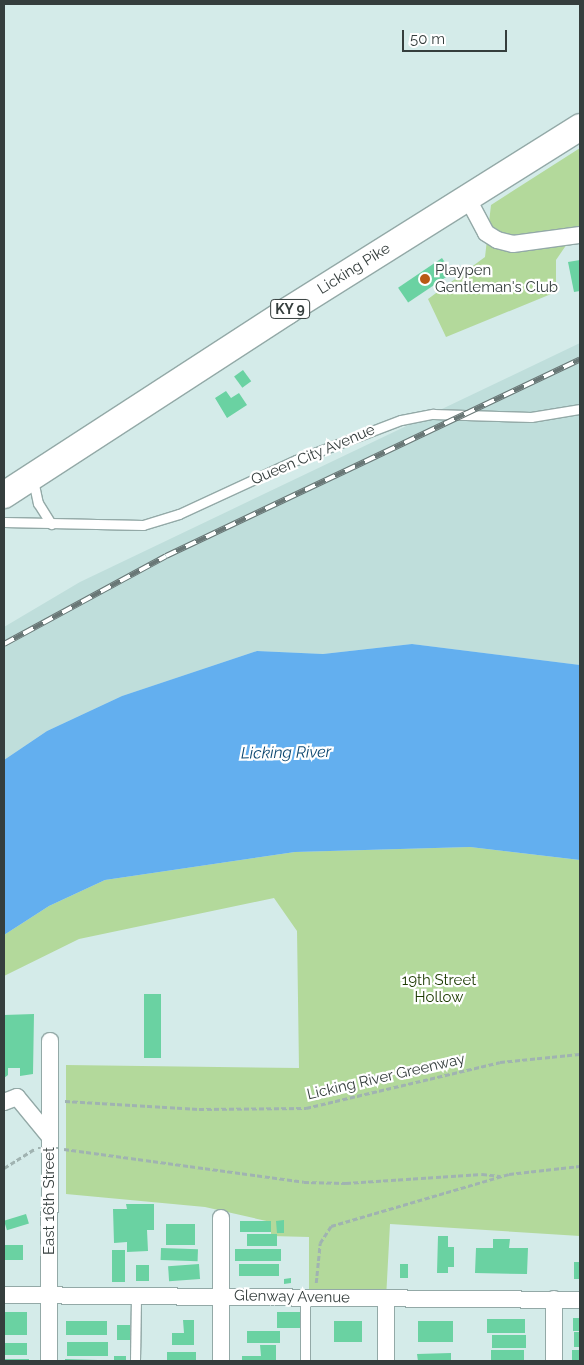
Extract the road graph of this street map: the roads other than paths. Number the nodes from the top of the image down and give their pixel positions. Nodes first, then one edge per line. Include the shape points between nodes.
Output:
1 (580, 127) edge
2 (468, 198) junction
3 (580, 235) edge
4 (580, 409) edge
5 (32, 477) junction
6 (4, 495) edge
7 (4, 522) edge
8 (51, 524) junction
9 (50, 1041) dead end
10 (4, 1102) edge
11 (49, 1145) junction
12 (221, 1218) dead end
13 (4, 1295) edge
14 (221, 1295) junction
15 (49, 1296) junction
16 (136, 1296) junction
17 (311, 1297) junction
18 (386, 1299) junction
19 (554, 1299) junction
20 (580, 1300) edge
21 (49, 1361) edge
22 (135, 1361) edge
23 (221, 1361) edge
24 (305, 1361) edge
25 (386, 1361) edge
26 (554, 1361) edge

1 - 2 main road, Licking Pike / KY 9
2 - 3 street via 486,233 497,240 513,244
2 - 5 main road, Licking Pike / KY 9 via 287,310
4 - 8 lane, Queen City Avenue via 531,417 424,414 353,437 179,514 143,525
5 - 6 main road, Licking Pike / KY 9
5 - 8 lane via 38,503
7 - 8 lane, Queen City Avenue
9 - 11 street, East 16th Street
10 - 11 street via 17,1097
11 - 15 street, East 16th Street
12 - 14 street
13 - 15 street, Glenway Avenue
14 - 16 street, Glenway Avenue
14 - 17 street, Glenway Avenue
14 - 23 street
15 - 16 street, Glenway Avenue
15 - 21 street, East 16th Street
16 - 22 lane
17 - 18 street, Glenway Avenue
17 - 24 lane
18 - 19 street, Glenway Avenue
18 - 25 street
19 - 20 street, Glenway Avenue
19 - 26 street

